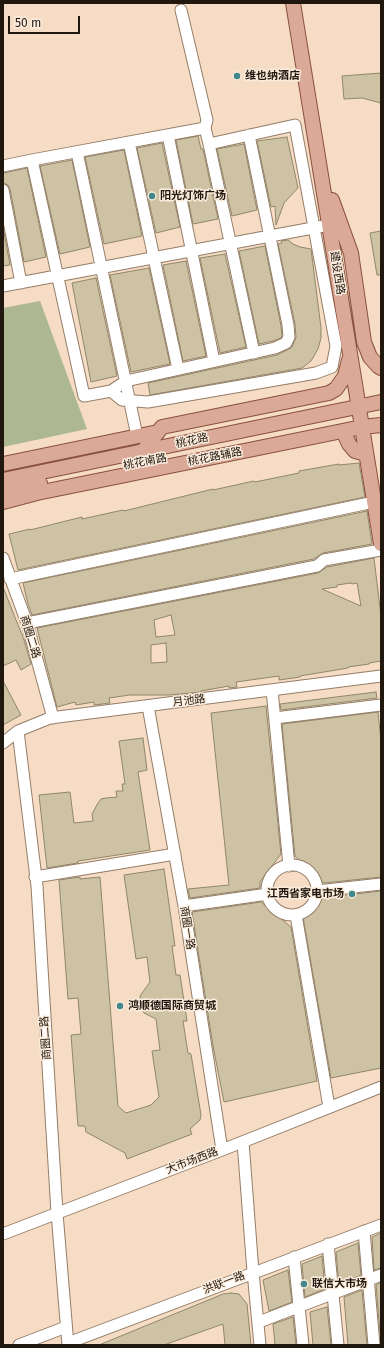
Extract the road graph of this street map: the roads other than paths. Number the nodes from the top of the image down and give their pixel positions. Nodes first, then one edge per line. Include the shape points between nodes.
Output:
1 (293, 3) edge
2 (300, 3) edge
3 (181, 10) dead end
4 (313, 122) junction
5 (296, 125) junction
6 (205, 128) junction
7 (168, 135) junction
8 (249, 135) junction
9 (129, 142) junction
10 (209, 144) junction
11 (77, 152) junction
12 (32, 160) junction
13 (3, 166) edge
14 (3, 190) edge
15 (332, 200) junction
16 (329, 225) junction
17 (314, 228) junction
18 (269, 236) junction
19 (230, 243) junction
20 (192, 251) junction
21 (154, 258) junction
22 (102, 268) junction
23 (58, 276) junction
24 (21, 283) junction
25 (3, 286) edge
26 (254, 352) junction
27 (350, 354) junction
28 (214, 361) junction
29 (381, 368) edge
30 (178, 369) junction
31 (126, 381) junction
32 (111, 392) junction
33 (130, 401) junction
34 (381, 402) edge
35 (362, 406) junction
36 (370, 423) edge
37 (343, 431) junction
38 (158, 432) junction
39 (137, 436) junction
40 (366, 454) junction
41 (144, 456) junction
42 (3, 464) edge
43 (3, 480) edge
44 (3, 491) edge
45 (3, 501) edge
46 (378, 501) edge
47 (381, 544) edge
48 (381, 550) edge
49 (3, 558) edge
50 (10, 580) junction
51 (27, 622) junction
52 (381, 676) edge
53 (272, 690) junction
54 (381, 705) edge
55 (148, 706) junction
56 (53, 718) junction
57 (275, 718) junction
58 (18, 731) junction
59 (3, 743) edge
60 (175, 854) junction
61 (289, 866) junction
62 (36, 877) junction
63 (381, 884) edge
64 (317, 891) junction
65 (268, 894) junction
66 (184, 906) junction
67 (296, 915) junction
68 (381, 1086) edge
69 (329, 1107) junction
70 (243, 1142) junction
71 (222, 1150) junction
72 (57, 1213) junction
73 (381, 1225) edge
74 (364, 1231) junction
75 (3, 1234) edge
76 (328, 1244) junction
77 (294, 1257) junction
78 (253, 1272) junction
79 (381, 1275) edge
80 (368, 1280) junction
81 (333, 1294) junction
82 (299, 1307) junction
83 (258, 1322) junction
84 (66, 1327) junction
85 (68, 1344) edge
86 (19, 1345) edge
87 (260, 1345) edge
88 (303, 1345) edge
89 (338, 1345) edge
90 (374, 1345) edge

1 - 4 main road, 建设西路
2 - 15 main road, 建设西路
3 - 6 street via 207,120
4 - 5 street
4 - 16 main road, 建设西路
5 - 8 street
5 - 17 street
6 - 7 street
6 - 10 street
7 - 9 street
7 - 20 street
8 - 10 street
8 - 18 street
9 - 11 street
9 - 21 street
10 - 19 street
11 - 12 street
11 - 22 street
12 - 13 street
12 - 23 street
14 - 24 street
15 - 29 main road via 350,253 364,342 370,357
15 - 35 main road, 建设西路
16 - 17 street
16 - 27 main road, 建设西路
17 - 18 street
17 - 33 street via 336,346 332,367 316,373 148,402
18 - 19 street
18 - 26 street via 289,337 286,343 275,348
19 - 20 street
19 - 26 street
20 - 21 street
20 - 28 street
21 - 22 street
21 - 30 street
22 - 23 street
22 - 31 street
23 - 24 street
23 - 32 street via 84,396
24 - 25 street
26 - 28 street
27 - 35 main road, 建设西路
27 - 38 main road via 346,376 336,389 329,393 162,427
28 - 30 street
30 - 31 street
31 - 32 street
31 - 33 street
32 - 33 street via 122,400
33 - 39 street
34 - 35 main road, 桃花路
35 - 36 main road, 建设西路
35 - 41 main road, 桃花路
36 - 37 main road, 桃花路辅路
36 - 40 main road, 建设西路
36 - 41 main road, 桃花南路
36 - 46 main road, 建设西路
37 - 40 main road via 355,451
37 - 45 main road, 桃花路辅路
38 - 39 main road
38 - 41 main road
39 - 42 main road
40 - 46 main road, 建设西路
41 - 43 main road, 桃花路
41 - 44 main road, 桃花南路
41 - 45 main road
46 - 47 main road, 建设西路
46 - 50 street
48 - 51 street via 324,560 317,566
49 - 50 street, 商圈二路
50 - 51 street, 商圈二路
51 - 56 street, 商圈二路
52 - 53 street, 月池路
53 - 55 street, 月池路
53 - 57 street
54 - 57 street
55 - 56 street, 月池路
55 - 60 street, 商圈一路
56 - 58 street, 月池路
57 - 61 street
58 - 59 street, 月池路
58 - 62 street, 商圈二路
60 - 62 street
60 - 66 street, 商圈一路
61 - 64 street via 298,866 312,875
61 - 65 street via 275,872 270,879
62 - 72 street, 商圈二路
63 - 64 street
64 - 67 street via 311,907
65 - 66 street
65 - 67 street via 270,902 281,913
66 - 71 street, 商圈一路
67 - 69 street
68 - 69 street, 大市场西路
69 - 70 street, 大市场西路
70 - 71 street, 大市场西路
70 - 78 street
71 - 72 street, 大市场西路
72 - 75 street, 大市场西路
72 - 84 street, 商圈二路
73 - 74 street, 洪联一路
74 - 76 street, 洪联一路
74 - 80 street
76 - 77 street, 洪联一路
76 - 81 street
77 - 78 street, 洪联一路
77 - 82 street
78 - 83 street
78 - 85 street, 洪联一路
79 - 80 street
80 - 81 street
80 - 90 street
81 - 82 street
81 - 89 street
82 - 83 street
82 - 88 street
83 - 87 street
84 - 85 street, 商圈二路
84 - 86 street

